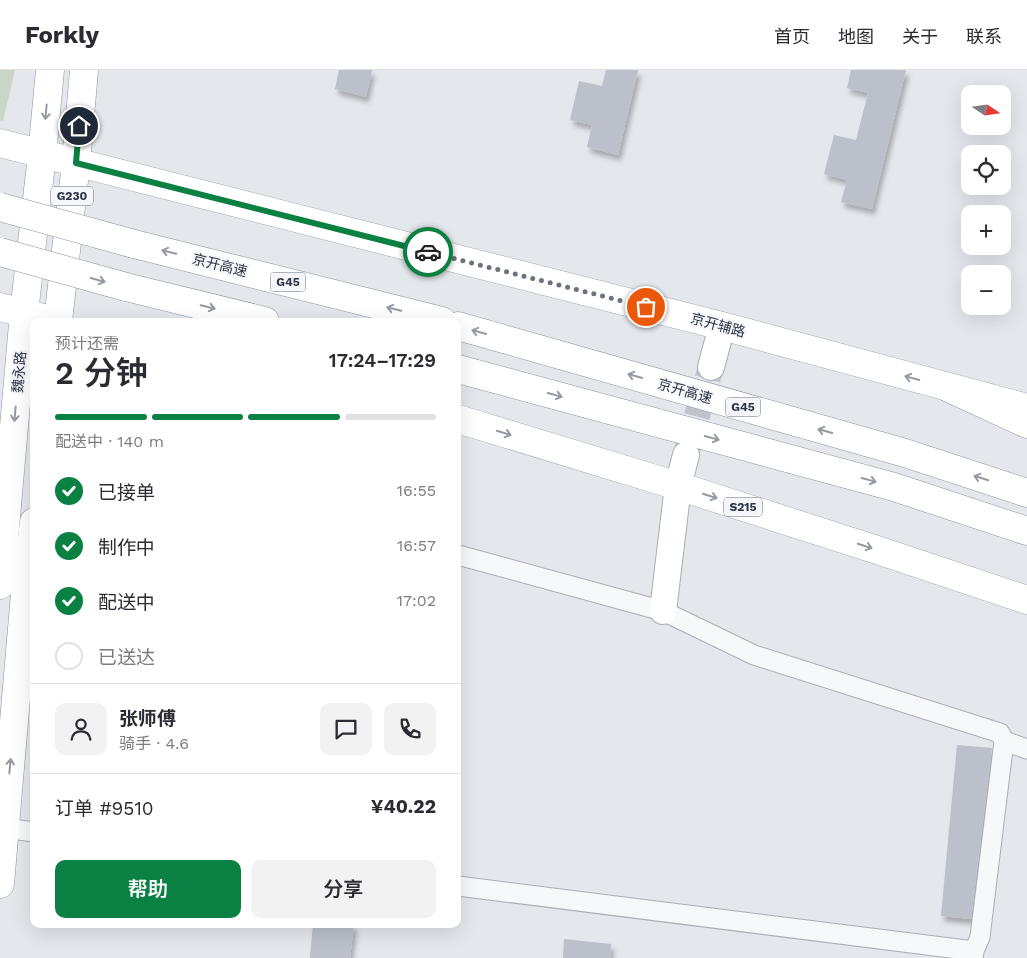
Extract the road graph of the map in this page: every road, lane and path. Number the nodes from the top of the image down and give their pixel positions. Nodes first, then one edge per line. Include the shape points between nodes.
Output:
1 (50, 70) edge
2 (84, 70) edge
3 (0, 143) edge
4 (42, 155) junction
5 (76, 163) junction
6 (0, 207) edge
7 (0, 252) edge
8 (12, 310) edge
9 (44, 318) edge
10 (56, 318) edge
11 (252, 318) edge
12 (430, 318) edge
13 (722, 326) junction
14 (461, 327) edge
15 (711, 367) tunnel mouth
16 (461, 370) edge
17 (948, 388) junction
18 (1027, 408) edge
19 (461, 421) edge
20 (1027, 424) edge
21 (686, 455) tunnel mouth
22 (678, 486) junction
23 (1027, 493) edge
24 (1027, 531) edge
25 (30, 554) edge
26 (461, 556) edge
27 (0, 584) edge
28 (1027, 600) edge
29 (663, 611) junction
30 (1004, 741) junction
31 (1027, 749) edge
32 (5, 828) junction
33 (30, 831) edge
34 (0, 884) edge
35 (461, 886) edge
36 (974, 954) edge

1 -> 4 main road, 魏永路 / G230
2 - 5 main road, G230
3 - 4 main road, 京开辅路
4 - 5 main road, 京开辅路
4 - 8 main road, 魏永路 / G230
5 - 10 main road, G230
5 - 13 main road, 京开辅路
12 -> 6 main road, 京开高速 / G45, bridge
7 -> 11 main road, bridge via 126,288
8 - 9 main road
8 -> 27 main road, 魏永路 / G230
13 - 15 street
17 -> 13 main road, 京开辅路
23 -> 14 main road, 京开高速 / G45 via 905,453
16 -> 24 main road via 894,487
17 - 18 main road, 京开辅路
17 - 20 main road
19 -> 22 main road, S215
21 - 22 street
22 -> 28 main road, S215
22 - 29 street
32 -> 25 main road
26 - 29 street
29 - 30 street via 754,655 1000,733
30 - 31 street
30 - 36 street via 980,937
32 - 33 street
32 - 34 main road
35 - 36 street

